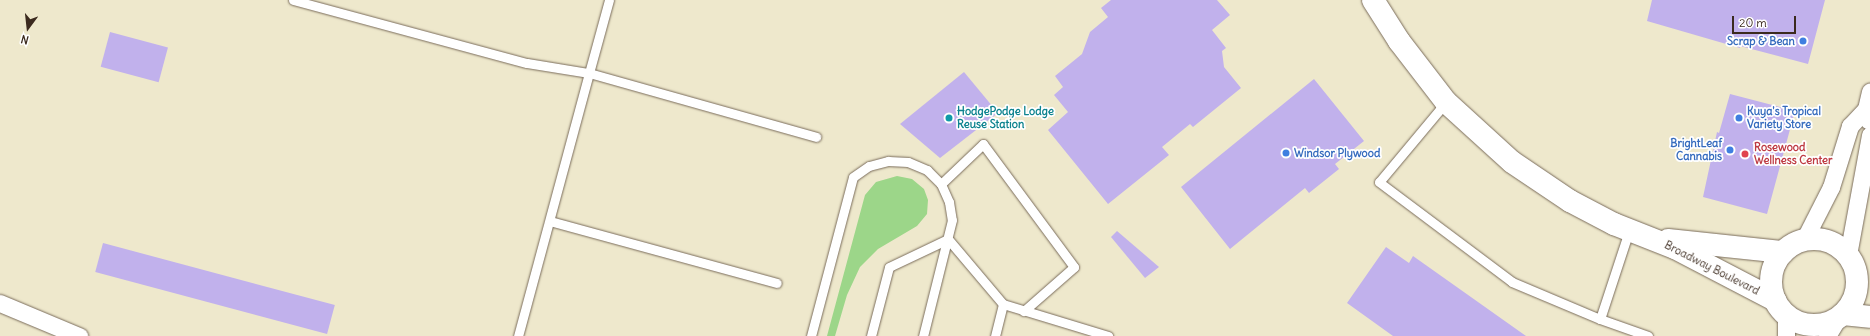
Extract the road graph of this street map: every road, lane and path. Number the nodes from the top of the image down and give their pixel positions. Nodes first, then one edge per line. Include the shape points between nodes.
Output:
1 (293, 0) edge
2 (609, 0) edge
3 (1373, 0) edge
4 (589, 73) junction
5 (1870, 91) edge
6 (1446, 102) junction
7 (1866, 109) junction
8 (1870, 128) edge
9 (1870, 135) edge
10 (816, 137) dead end
11 (941, 184) junction
12 (550, 221) junction
13 (1639, 234) junction
14 (948, 239) junction
15 (1804, 240) junction
16 (1783, 252) junction
17 (1857, 262) edge
18 (777, 283) dead end
19 (0, 303) edge
20 (1003, 304) junction
21 (1780, 307) junction
22 (1024, 311) junction
23 (1841, 316) junction
24 (1870, 317) edge
25 (1600, 319) junction
26 (80, 336) edge
27 (518, 336) edge
28 (812, 336) edge
29 (871, 336) edge
30 (923, 336) edge
31 (995, 336) edge
32 (1108, 336) edge
33 (1648, 336) edge
34 (1786, 336) edge
35 (1827, 336) edge

1 - 4 lane via 527,63
2 - 4 lane
3 - 6 street, Broadway Boulevard via 1399,41
4 - 10 lane
4 - 12 lane
5 - 7 street
6 - 13 street, Broadway Boulevard via 1512,162 1570,201
6 - 25 lane via 1379,182 1512,282
7 - 8 street
7 - 15 street via 1850,126 1831,187
9 - 17 street
11 - 14 lane via 951,214
11 - 22 lane via 983,144 1074,267
11 - 28 lane via 926,170 908,162 888,161 869,166 853,177
12 - 18 lane
12 - 27 lane
13 - 16 street, Broadway Boulevard
13 - 21 street, Broadway Boulevard via 1715,268
13 - 25 lane
14 - 20 lane
14 - 29 lane via 889,267
14 - 30 lane
15 - 16 street
15 - 17 street via 1818,238 1832,242
16 - 21 street via 1773,268 1771,279
17 - 23 street via 1857,289 1852,303
19 - 26 street
20 - 22 lane
20 - 31 lane
21 - 23 street via 1806,324 1823,324
21 - 34 street
22 - 32 lane
23 - 24 street
23 - 35 street
25 - 33 lane

